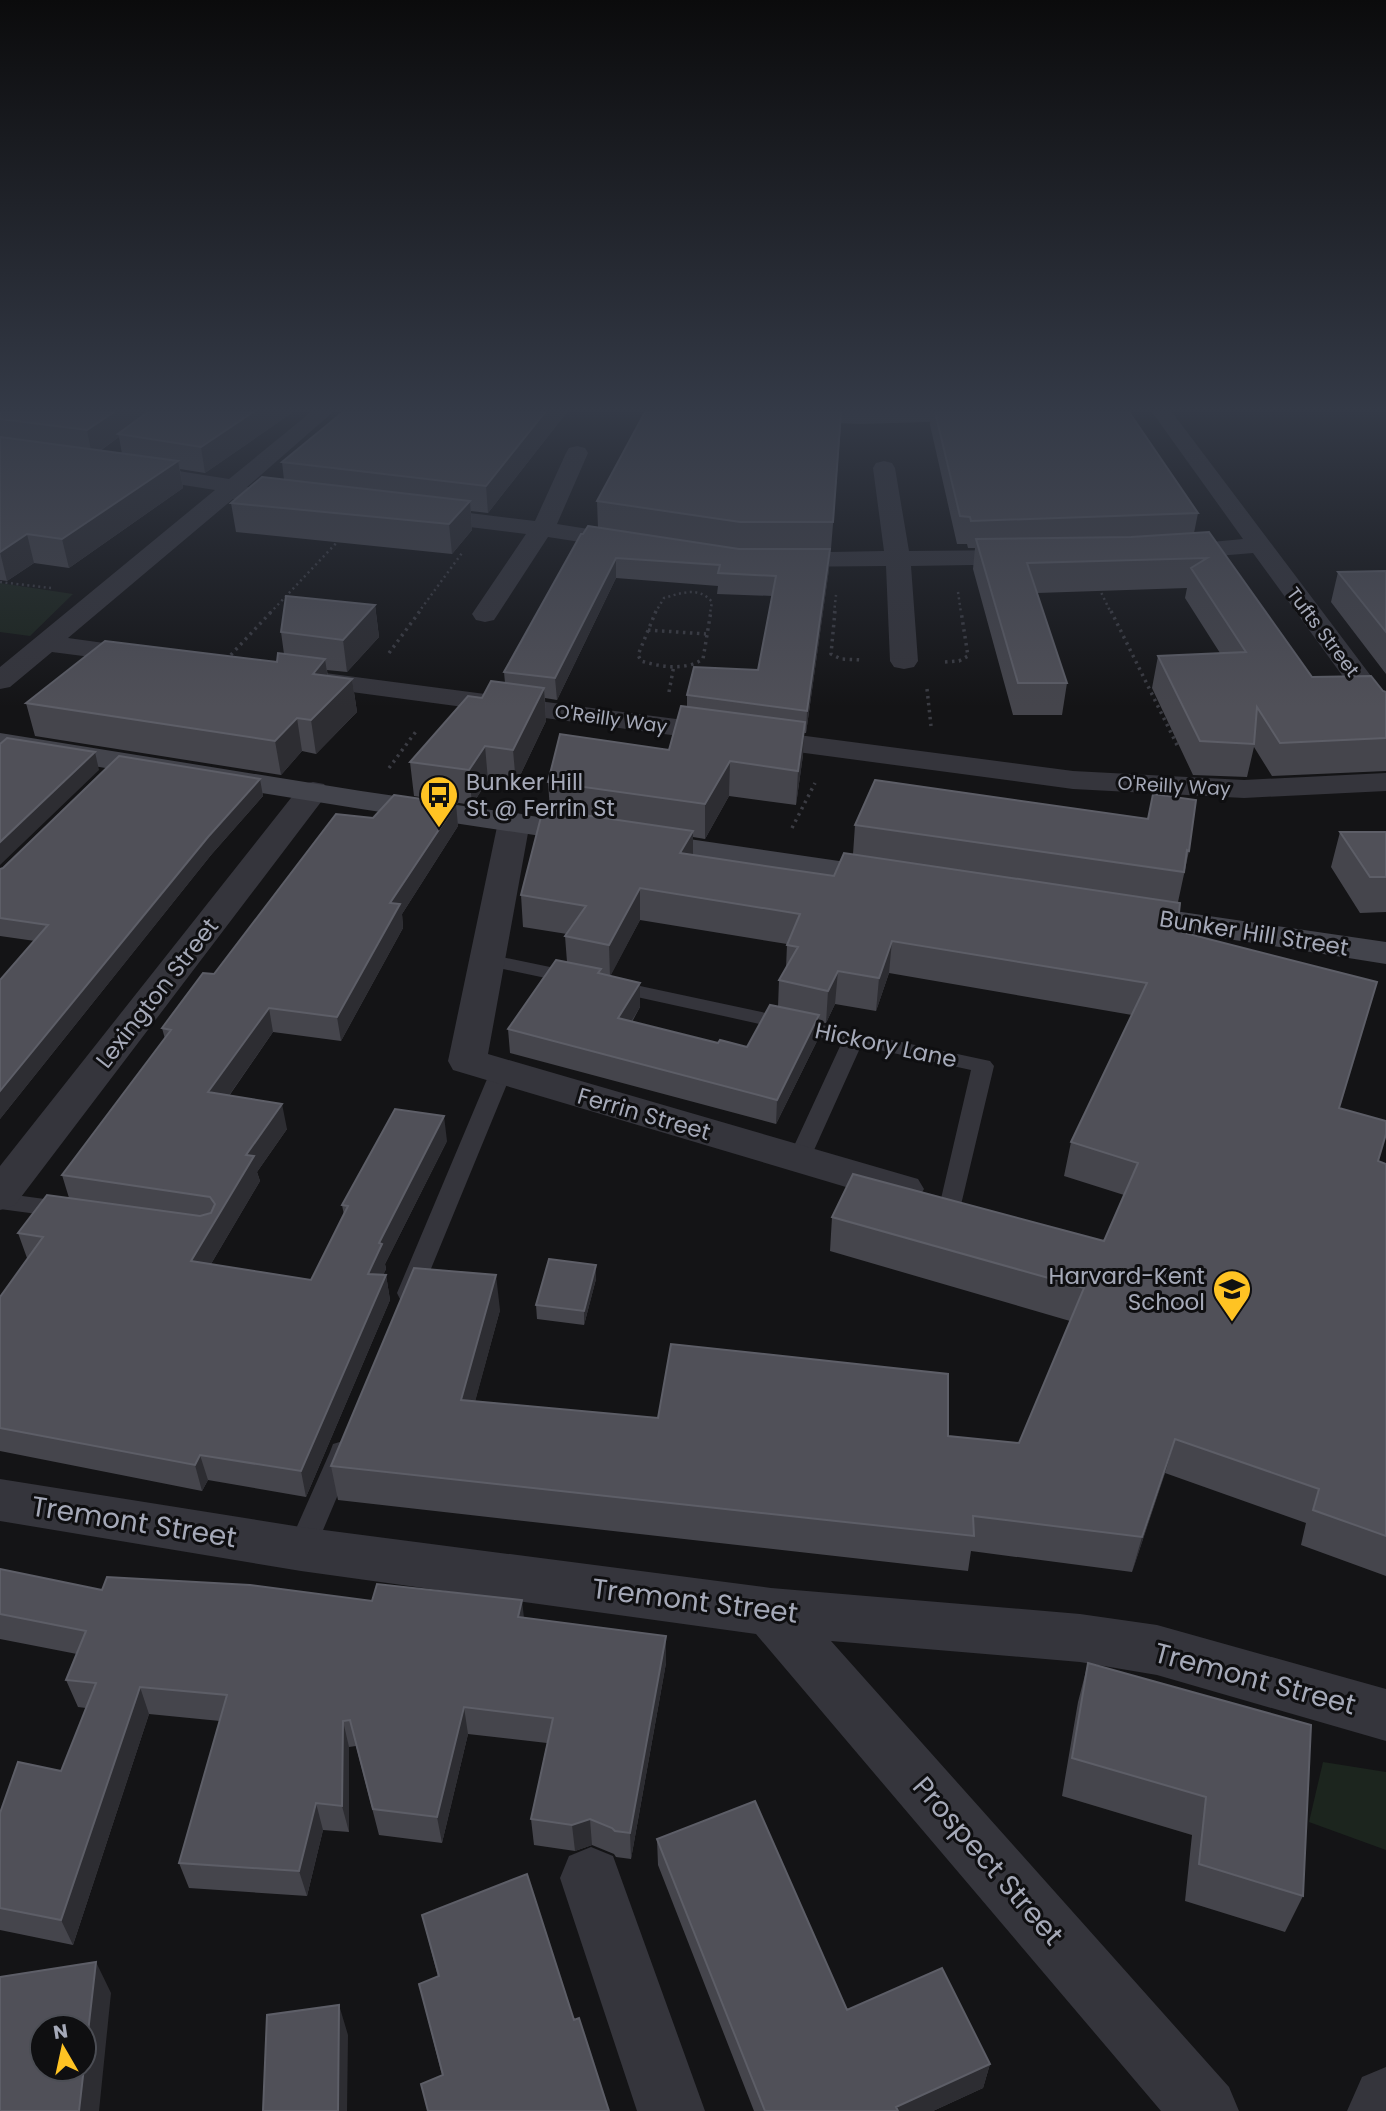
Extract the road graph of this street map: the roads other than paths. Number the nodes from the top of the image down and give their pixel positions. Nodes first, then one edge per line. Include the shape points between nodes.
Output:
1 (204, 511) edge
2 (384, 511) edge
3 (550, 511) edge
4 (891, 511) edge
5 (1234, 511) edge
6 (542, 528) junction
7 (1259, 545) junction
8 (659, 548) edge
9 (1146, 554) edge
10 (1083, 555) edge
11 (753, 559) edge
12 (898, 559) junction
13 (485, 614) dead end
14 (47, 643) junction
15 (904, 661) dead end
16 (220, 667) edge
17 (273, 674) edge
18 (0, 681) edge
19 (1386, 716) edge
20 (0, 742) edge
21 (1386, 782) edge
22 (313, 791) junction
23 (514, 822) junction
24 (913, 882) edge
25 (1093, 909) edge
26 (1386, 953) edge
27 (487, 960) junction
28 (854, 1038) junction
29 (501, 1072) junction
30 (799, 1159) junction
31 (0, 1195) edge
32 (0, 1201) edge
33 (952, 1203) junction
34 (93, 1214) edge
35 (990, 1216) edge
36 (397, 1321) edge
37 (349, 1436) edge
38 (0, 1500) edge
39 (301, 1549) junction
40 (771, 1612) junction
41 (1386, 1715) edge
42 (592, 1878) dead end
43 (1386, 2101) edge
44 (671, 2111) edge
45 (1205, 2111) edge
46 (1381, 2111) edge

1 - 14 street
2 - 6 street
3 - 6 street
4 - 12 street
5 - 7 street, Tufts Street
6 - 8 street
6 - 13 street
7 - 9 street
7 - 19 street, Tufts Street
10 - 12 street
11 - 12 street
12 - 15 street
14 - 16 street
14 - 18 street
17 - 21 street, O'Reilly Way via 1073,780 1244,789
20 - 22 main road via 114,768
22 - 23 main road
22 - 31 street, Lexington Street
23 - 24 main road
23 - 27 street, Ferrin Street
25 - 26 main road, Bunker Hill Street
27 - 28 lane, Hickory Lane
27 - 29 street, Ferrin Street via 467,1061
28 - 30 lane
28 - 33 lane, Hickory Lane via 983,1066
29 - 30 street, Ferrin Street
29 - 36 lane
30 - 33 street, Ferrin Street
32 - 34 lane
33 - 35 street, Ferrin Street
37 - 39 lane
38 - 39 street, Tremont Street
39 - 40 street, Tremont Street
40 - 41 street, Tremont Street via 1080,1638 1157,1650
40 - 45 street, Prospect Street
42 - 44 street
43 - 46 street

